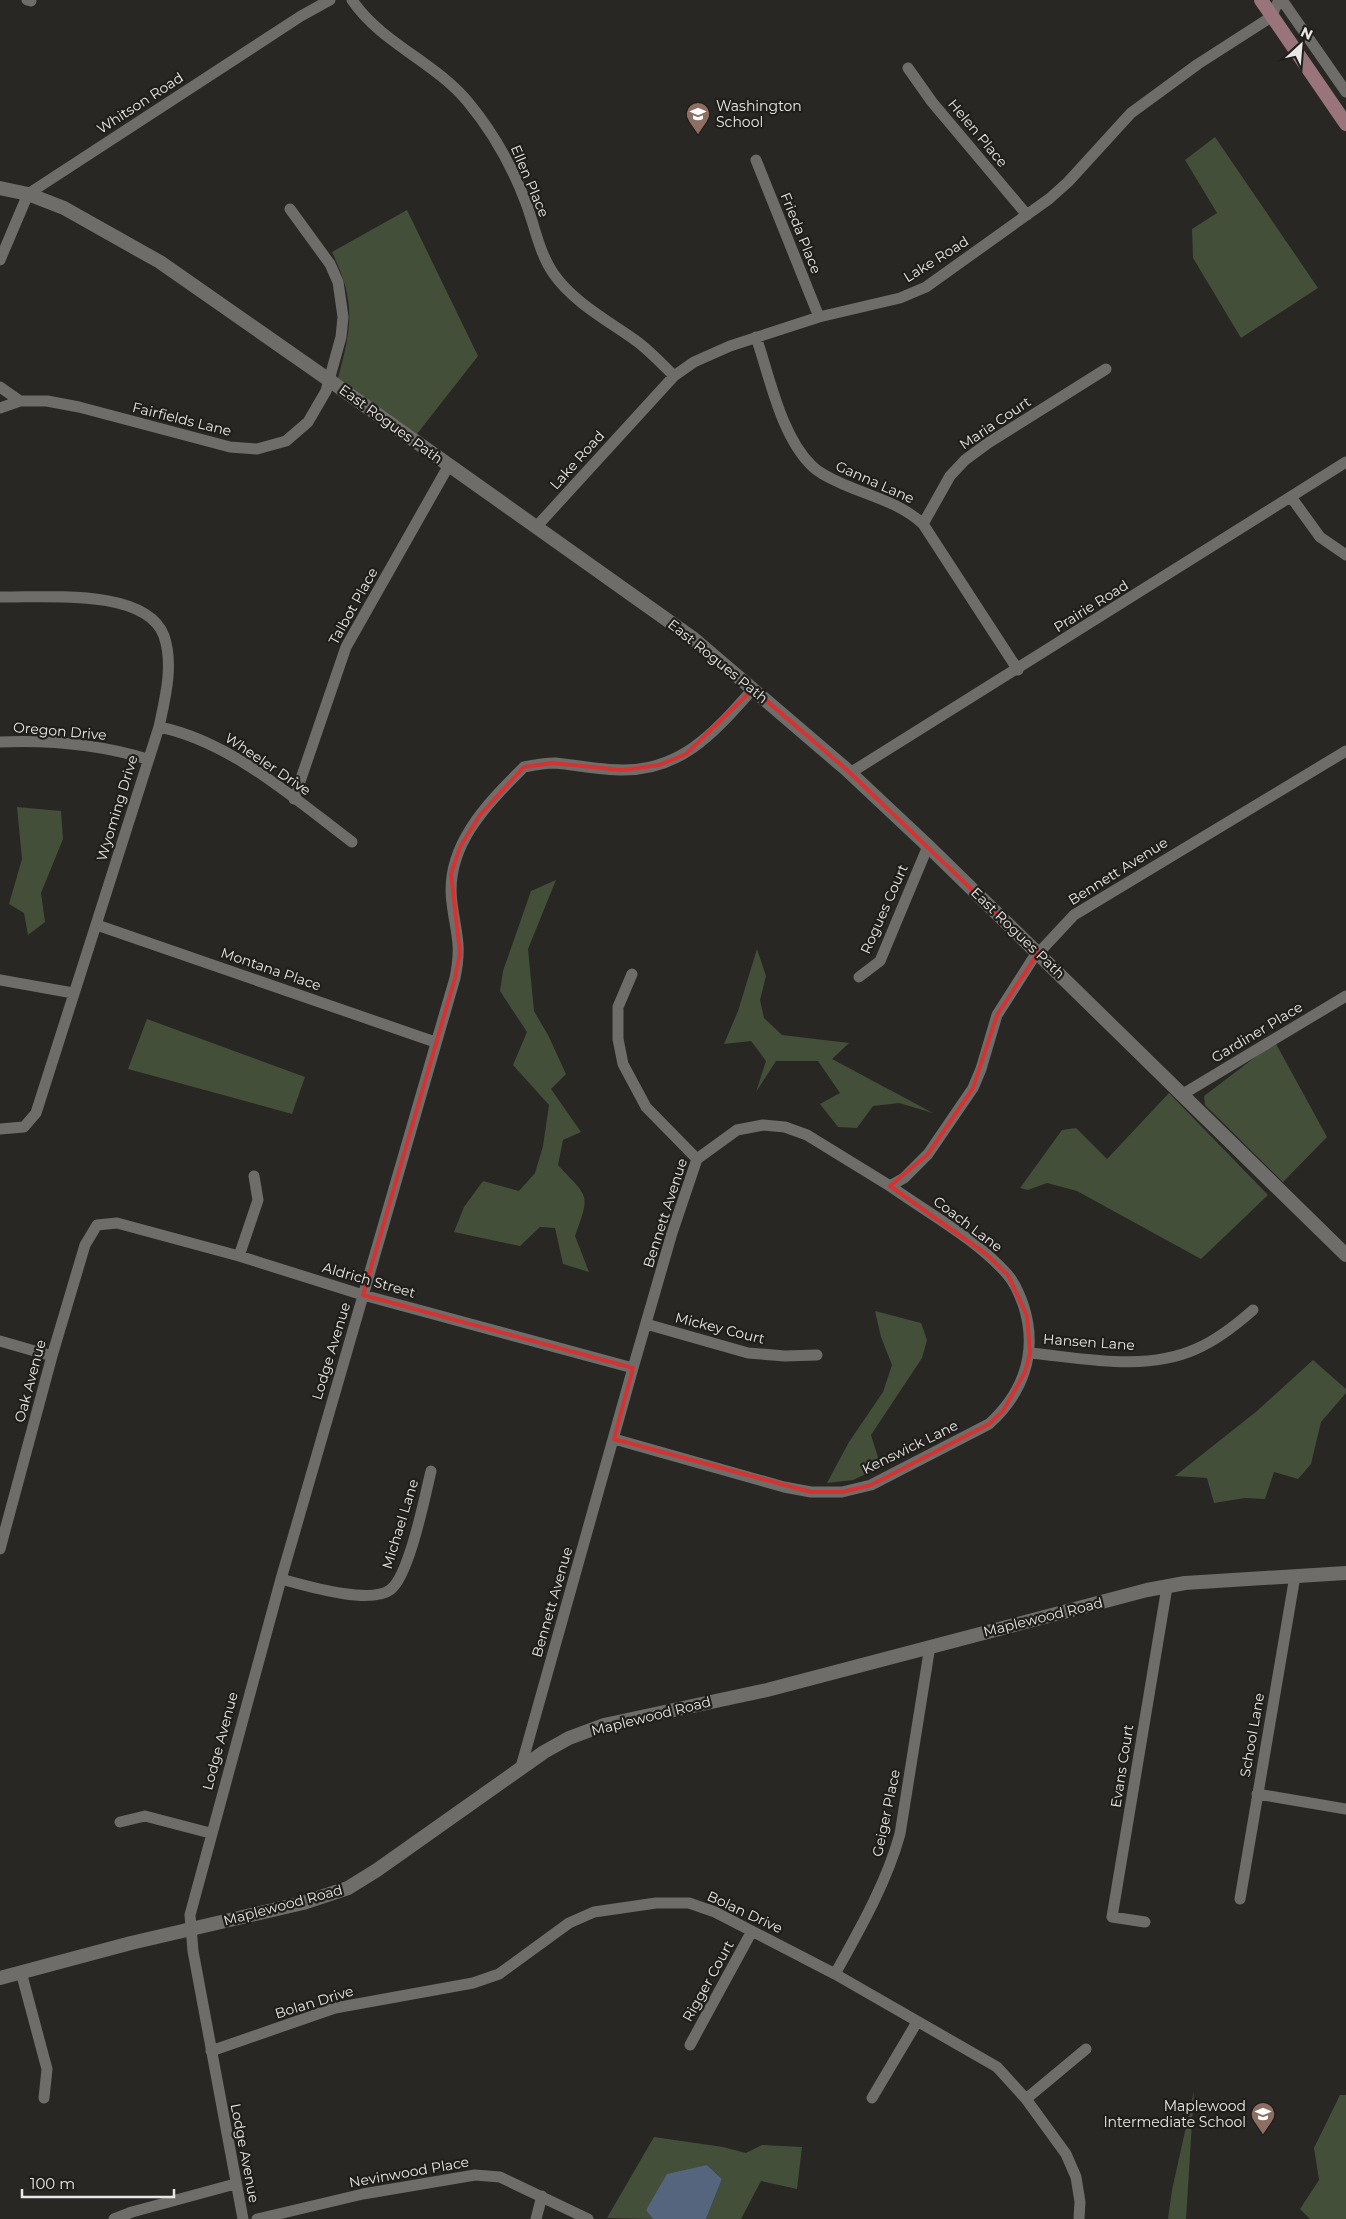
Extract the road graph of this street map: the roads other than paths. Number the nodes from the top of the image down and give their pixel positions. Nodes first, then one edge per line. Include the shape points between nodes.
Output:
1 (330, 0) edge
2 (352, 0) edge
3 (1261, 0) edge
4 (1280, 0) edge
5 (1271, 16) junction
6 (908, 68) dead end
7 (1346, 92) edge
8 (1346, 124) edge
9 (756, 160) dead end
10 (0, 188) edge
11 (28, 194) junction
12 (290, 209) dead end
13 (1027, 215) junction
14 (2, 245) edge
15 (0, 260) edge
16 (819, 317) junction
17 (756, 338) junction
18 (1106, 369) dead end
19 (674, 376) junction
20 (329, 380) junction
21 (0, 387) edge
22 (20, 401) junction
23 (0, 408) edge
24 (1346, 462) edge
25 (449, 465) junction
26 (1291, 497) junction
27 (923, 524) junction
28 (537, 526) junction
29 (1346, 554) edge
30 (0, 597) edge
31 (1018, 670) junction
32 (753, 688) junction
33 (158, 727) junction
34 (0, 742) edge
35 (1346, 751) edge
36 (147, 759) junction
37 (850, 773) junction
38 (294, 798) junction
39 (352, 842) dead end
40 (928, 846) junction
41 (97, 925) junction
42 (1038, 953) junction
43 (632, 974) dead end
44 (860, 977) dead end
45 (0, 980) edge
46 (74, 994) junction
47 (1346, 996) edge
48 (435, 1042) junction
49 (1183, 1094) junction
50 (0, 1129) edge
51 (697, 1159) junction
52 (254, 1176) dead end
53 (890, 1186) junction
54 (97, 1225) joint
55 (1346, 1255) edge
56 (239, 1256) junction
57 (364, 1295) junction
58 (1253, 1310) dead end
59 (646, 1324) junction
60 (0, 1340) edge
61 (1030, 1353) junction
62 (816, 1355) dead end
63 (52, 1356) junction
64 (633, 1368) junction
65 (614, 1440) junction
66 (431, 1471) dead end
67 (0, 1549) edge
68 (1346, 1573) edge
69 (1295, 1576) junction
70 (280, 1579) junction
71 (1167, 1586) junction
72 (930, 1646) junction
73 (521, 1767) junction
74 (1257, 1794) junction
75 (1346, 1809) edge
76 (120, 1822) dead end
77 (210, 1833) junction
78 (1240, 1899) dead end
79 (1145, 1922) dead end
80 (190, 1930) junction
81 (752, 1931) junction
82 (21, 1972) junction
83 (835, 1974) junction
84 (0, 1978) edge
85 (917, 2022) junction
86 (690, 2045) dead end
87 (1086, 2049) dead end
88 (211, 2051) junction
89 (44, 2098) dead end
90 (872, 2098) dead end
91 (1026, 2099) junction
92 (235, 2184) junction
93 (542, 2196) junction
94 (114, 2219) edge
95 (243, 2219) edge
96 (257, 2219) edge
97 (536, 2219) edge
98 (588, 2219) edge
99 (1079, 2219) edge

1 - 11 street, Whitson Road via 300,16
2 - 19 street, Ellen Place via 378,29 448,82 483,121 508,162 543,256 554,275 572,294 637,341
3 - 5 main road
4 - 5 street
4 - 7 street
5 - 8 main road
5 - 13 street, Lake Road via 1131,113 1068,182
6 - 13 street, Helen Place via 932,102
9 - 16 street, Frieda Place
10 - 11 street, East Rogues Path
11 - 14 street
11 - 20 street, East Rogues Path via 72,212 160,262
12 - 20 street, Fairfields Lane via 330,264 338,282 343,317
13 - 16 street, Lake Road via 926,286 900,298
14 - 15 street
16 - 17 street, Lake Road
17 - 19 street, Lake Road via 710,354
17 - 27 street, Ganna Lane via 788,433 813,468 841,484 897,505
18 - 27 street, Maria Court via 965,460 950,476
19 - 28 street, Lake Road
20 - 22 street, Fairfields Lane via 308,422 298,433 286,441 257,449 230,448 79,407
20 - 25 street, East Rogues Path
21 - 22 street
22 - 23 street
24 - 26 street, Prairie Road
25 - 28 street, East Rogues Path
25 - 38 street, Talbot Place via 346,647
26 - 29 street via 1320,537
26 - 31 street, Prairie Road
27 - 31 street, Ganna Lane
28 - 32 street, East Rogues Path via 694,639
30 - 33 street, Wyoming Drive via 111,601 136,608 153,619 164,635 168,658 166,691
31 - 37 street, Prairie Road
32 - 37 street, East Rogues Path
32 - 48 street, Lodge Avenue via 710,735 686,754 658,766 622,770 553,763 524,767 503,788 480,815 460,847 451,874 460,953
33 - 36 street, Wyoming Drive
33 - 38 street, Wheeler Drive via 206,741
34 - 36 street, Oregon Drive via 81,746
35 - 42 street, Bennett Avenue via 1098,899 1074,915
36 - 41 street, Wyoming Drive
37 - 40 street, East Rogues Path
38 - 39 street, Wheeler Drive
40 - 42 street, East Rogues Path
40 - 44 street, Rogues Court via 880,961
41 - 46 street, Wyoming Drive
41 - 48 street, Montana Place
42 - 49 street, East Rogues Path
42 - 53 street, Bennett Avenue via 997,1015 973,1088 928,1154 904,1178
43 - 51 street via 618,1007 618,1039 623,1064 646,1107
45 - 46 street
46 - 50 street, Wyoming Drive via 36,1113 24,1128
47 - 49 street, Gardiner Place
48 - 57 street, Lodge Avenue
49 - 55 street, East Rogues Path
51 - 53 street, Bennett Avenue via 737,1130 762,1125 785,1127 807,1135
51 - 59 street, Bennett Avenue
52 - 56 street via 258,1200
53 - 61 street, Coach Lane via 986,1254 1008,1275 1020,1294 1027,1316
54 - 56 street, Aldrich Street via 117,1222
54 - 63 street, Oak Avenue via 85,1245
56 - 57 street, Aldrich Street
57 - 64 street, Aldrich Street
57 - 70 street, Lodge Avenue
58 - 61 street, Hansen Lane via 1196,1349 1169,1358 1113,1362
59 - 62 street, Mickey Court via 748,1353
59 - 64 street, Bennett Avenue
60 - 63 street
61 - 65 street, Kenswick Lane via 1017,1391 989,1424 871,1485 842,1492 811,1492 784,1487
63 - 67 street, Oak Avenue
64 - 65 street, Bennett Avenue
65 - 73 street, Bennett Avenue
66 - 70 street, Michael Lane via 410,1550 401,1576 390,1591 368,1596 340,1593
68 - 69 street, Maplewood Road
69 - 71 street, Maplewood Road
69 - 74 street, School Lane
70 - 77 street, Lodge Avenue
71 - 72 street, Maplewood Road
71 - 79 street, Evans Court via 1112,1917
72 - 73 street, Maplewood Road via 767,1690 604,1725 569,1738
72 - 83 street, Geiger Place via 893,1860 884,1884
73 - 80 street, Maplewood Road via 348,1888
74 - 75 street
74 - 78 street, School Lane
76 - 77 street via 145,1816
77 - 80 street, Lodge Avenue via 190,1915
80 - 82 street, Maplewood Road
80 - 88 street, Lodge Avenue
81 - 83 street, Bolan Drive
81 - 86 street, Rigger Court
81 - 88 street, Bolan Drive via 715,1912 689,1904 656,1903 594,1912 569,1923 499,1974 473,1983 335,2008
82 - 84 street, Maplewood Road
82 - 89 street via 47,2069
83 - 85 street, Bolan Drive
85 - 90 street
85 - 91 street, Bolan Drive via 997,2067
87 - 91 street
88 - 92 street, Lodge Avenue
91 - 99 street, Bolan Drive via 1066,2154 1076,2177
92 - 94 street
92 - 95 street, Lodge Avenue
93 - 96 street, Nevinwood Place via 500,2177 475,2174 362,2194
93 - 97 street
93 - 98 street, Nevinwood Place

